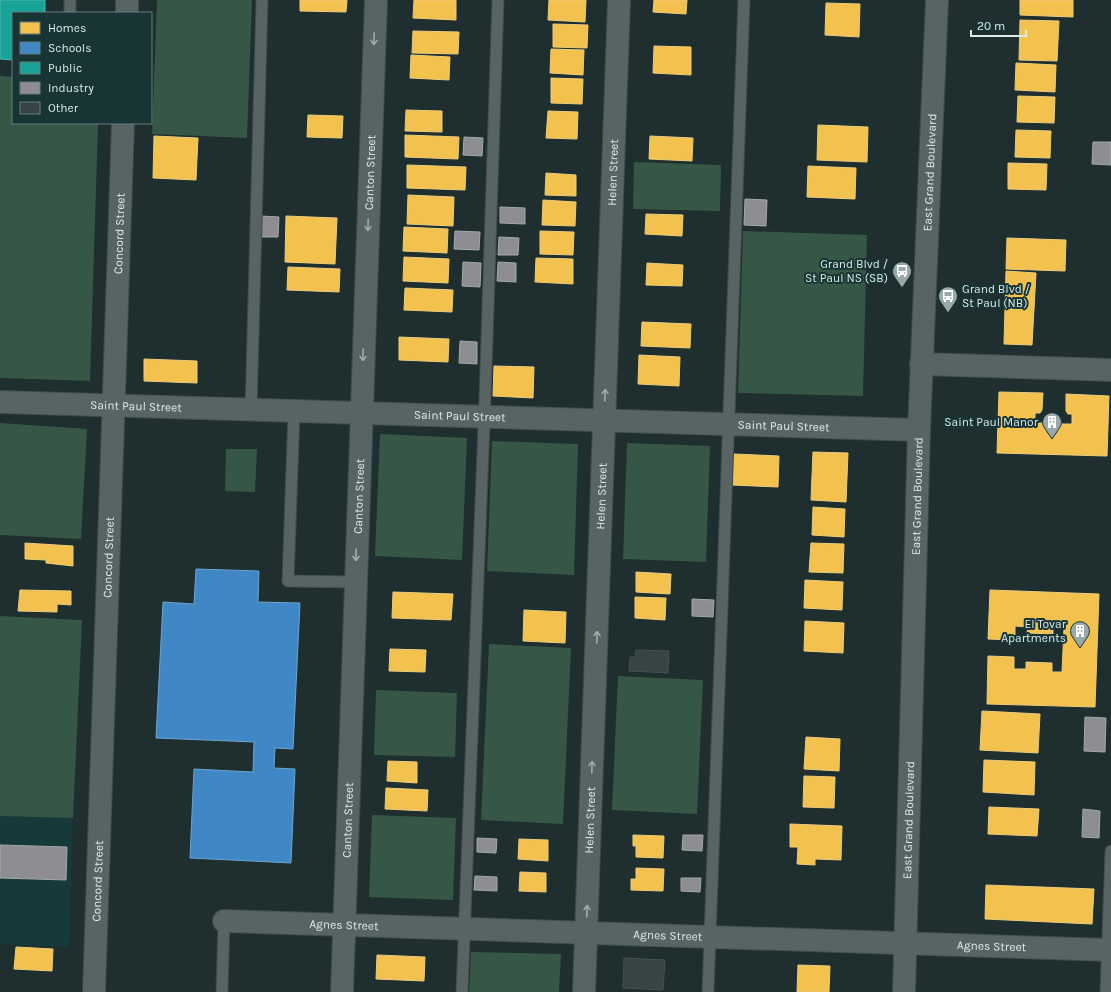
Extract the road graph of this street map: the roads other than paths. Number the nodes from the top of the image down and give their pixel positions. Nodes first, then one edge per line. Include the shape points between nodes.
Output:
1 (70, 0) edge
2 (127, 0) edge
3 (262, 0) edge
4 (376, 0) edge
5 (498, 0) edge
6 (619, 0) edge
7 (744, 0) edge
8 (937, 0) edge
9 (70, 12) edge
10 (127, 12) edge
11 (123, 124) edge
12 (921, 364) junction
13 (1111, 370) edge
14 (0, 402) edge
15 (114, 406) junction
16 (251, 411) junction
17 (294, 412) junction
18 (361, 414) junction
19 (484, 418) junction
20 (604, 422) junction
21 (729, 425) junction
22 (919, 430) junction
23 (356, 582) junction
24 (1111, 851) edge
25 (224, 922) joint
26 (344, 925) junction
27 (464, 928) junction
28 (587, 932) junction
29 (710, 936) junction
30 (906, 943) junction
31 (1109, 950) edge
32 (94, 992) edge
33 (222, 992) edge
34 (342, 992) edge
35 (462, 992) edge
36 (584, 992) edge
37 (708, 992) edge
38 (904, 992) edge
39 (1106, 992) edge

1 - 9 lane
2 - 10 street
3 - 16 lane
4 -> 18 street, Canton Street
5 - 19 lane
20 -> 6 street, Helen Street
7 - 21 lane
8 - 12 street, East Grand Boulevard
11 - 15 street, Concord Street
12 - 13 street
12 - 22 street, East Grand Boulevard
14 - 15 street, Saint Paul Street
15 - 16 street, Saint Paul Street
15 - 32 street, Concord Street
16 - 17 street, Saint Paul Street
17 - 18 street, Saint Paul Street
17 - 23 lane via 288,581
18 - 19 street, Saint Paul Street
18 -> 23 street, Canton Street
19 - 20 street, Saint Paul Street
19 - 27 lane
20 - 21 street, Saint Paul Street
28 -> 20 street, Helen Street
21 - 22 street, Saint Paul Street
21 - 29 lane
22 - 30 street, East Grand Boulevard
23 - 26 street, Canton Street
24 - 31 lane
25 - 26 street, Agnes Street
25 - 33 lane
26 - 27 street, Agnes Street
26 - 34 street, Canton Street
27 - 28 street, Agnes Street
27 - 35 lane
28 - 29 street, Agnes Street
28 - 36 street, Helen Street
29 - 30 street, Agnes Street
29 - 37 lane
30 - 31 street, Agnes Street
30 - 38 street, East Grand Boulevard
31 - 39 lane

